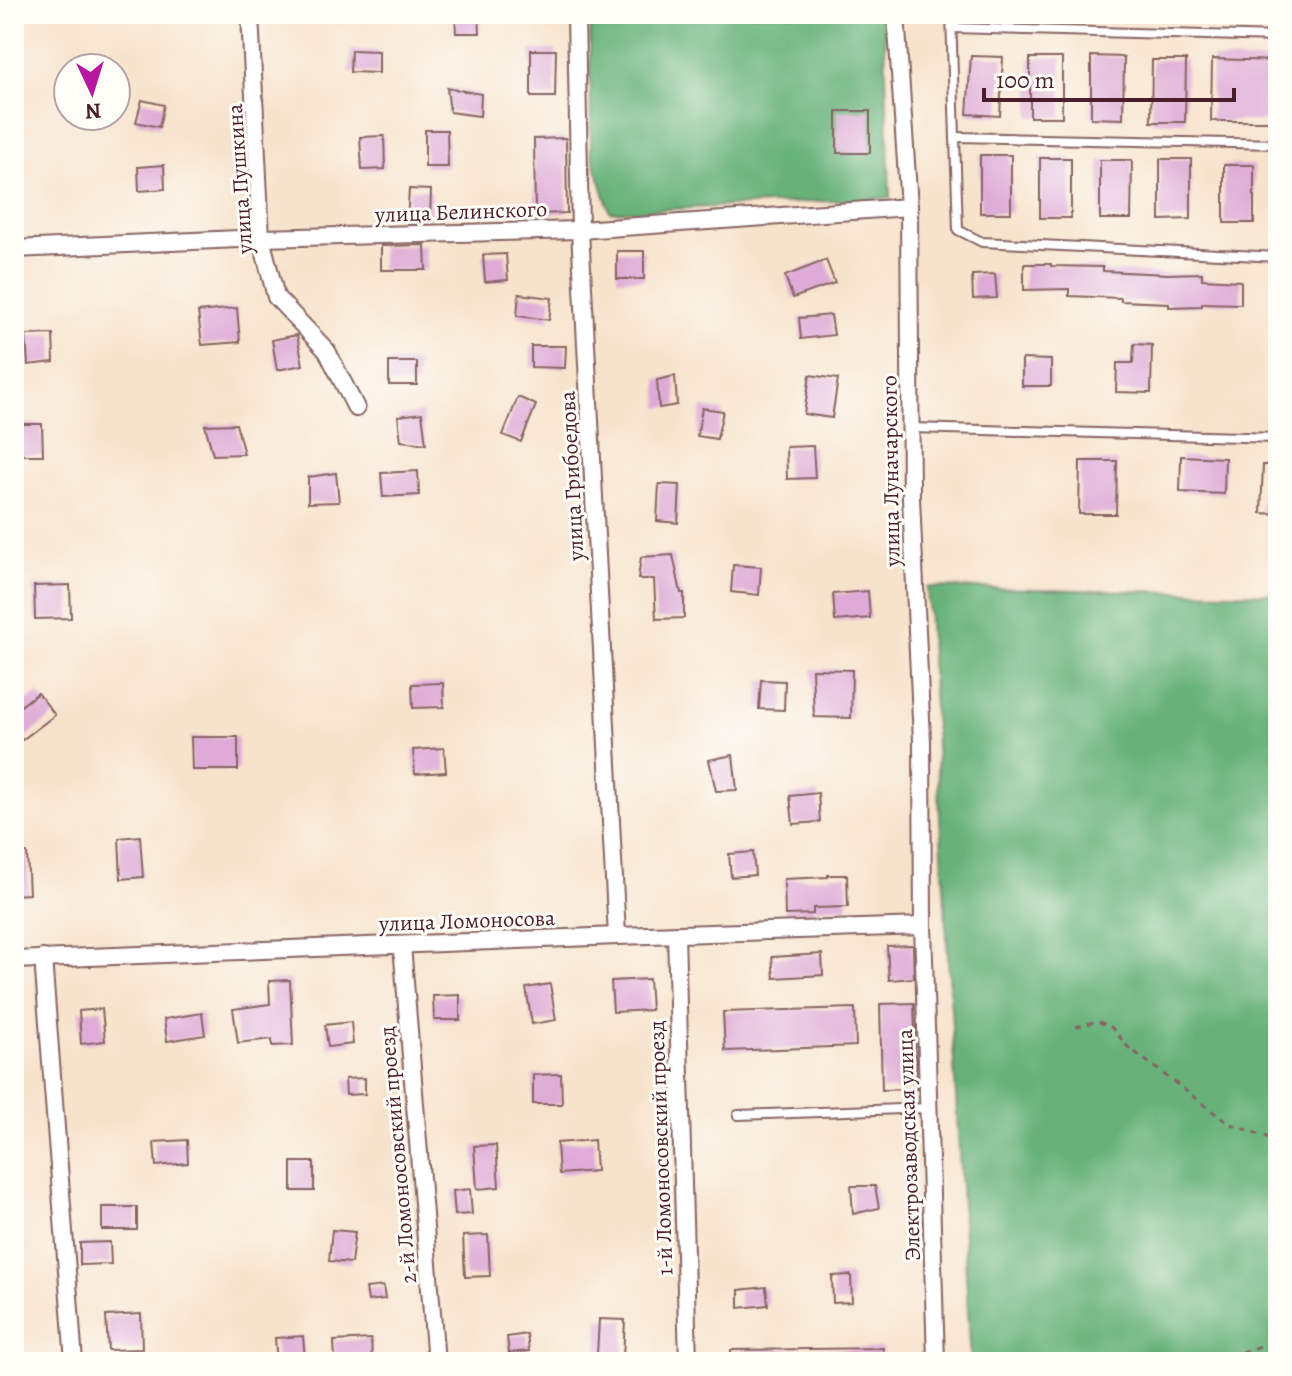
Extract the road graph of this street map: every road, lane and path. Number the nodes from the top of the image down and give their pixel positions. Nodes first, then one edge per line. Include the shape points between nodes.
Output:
1 (250, 14) edge
2 (576, 14) edge
3 (896, 14) edge
4 (951, 14) edge
5 (952, 28) junction
6 (1278, 37) edge
7 (955, 137) junction
8 (1278, 144) edge
9 (909, 207) junction
10 (580, 230) junction
11 (261, 238) junction
12 (14, 249) edge
13 (1278, 257) edge
14 (356, 408) dead end
15 (910, 428) junction
16 (1278, 438) edge
17 (923, 926) junction
18 (676, 934) junction
19 (617, 936) junction
20 (402, 945) junction
21 (43, 958) junction
22 (14, 960) edge
23 (1076, 1027) dead end
24 (928, 1108) junction
25 (738, 1115) dead end
26 (1278, 1141) edge
27 (1278, 1341) edge
28 (74, 1362) edge
29 (436, 1362) edge
30 (688, 1362) edge
31 (936, 1362) edge
32 (1208, 1362) edge

1 - 11 street, улица Пушкина
2 - 10 street, улица Грибоедова
3 - 9 street, улица Луначарского
4 - 5 lane
5 - 6 lane
5 - 7 lane
7 - 8 lane
7 - 13 lane via 958,230 982,242
9 - 10 street, улица Белинского
9 - 15 street, улица Луначарского
10 - 11 street, улица Белинского
10 - 19 street, улица Грибоедова
11 - 12 street, улица Белинского
11 - 14 street, улица Пушкина via 276,297 327,351
15 - 16 lane
15 - 17 street, улица Луначарского
17 - 18 street, улица Ломоносова
17 - 24 street, Электрозаводская улица
18 - 19 street, улица Ломоносова
18 - 30 street, 1-й Ломоносовский проезд
19 - 20 street, улица Ломоносова
20 - 21 street, улица Ломоносова
20 - 29 street, 2-й Ломоносовский проезд
21 - 22 street, улица Ломоносова
21 - 28 street
23 - 26 path via 1097,1021 1111,1027 1128,1047 1228,1123
24 - 25 lane
24 - 31 street, Электрозаводская улица
27 - 32 path

